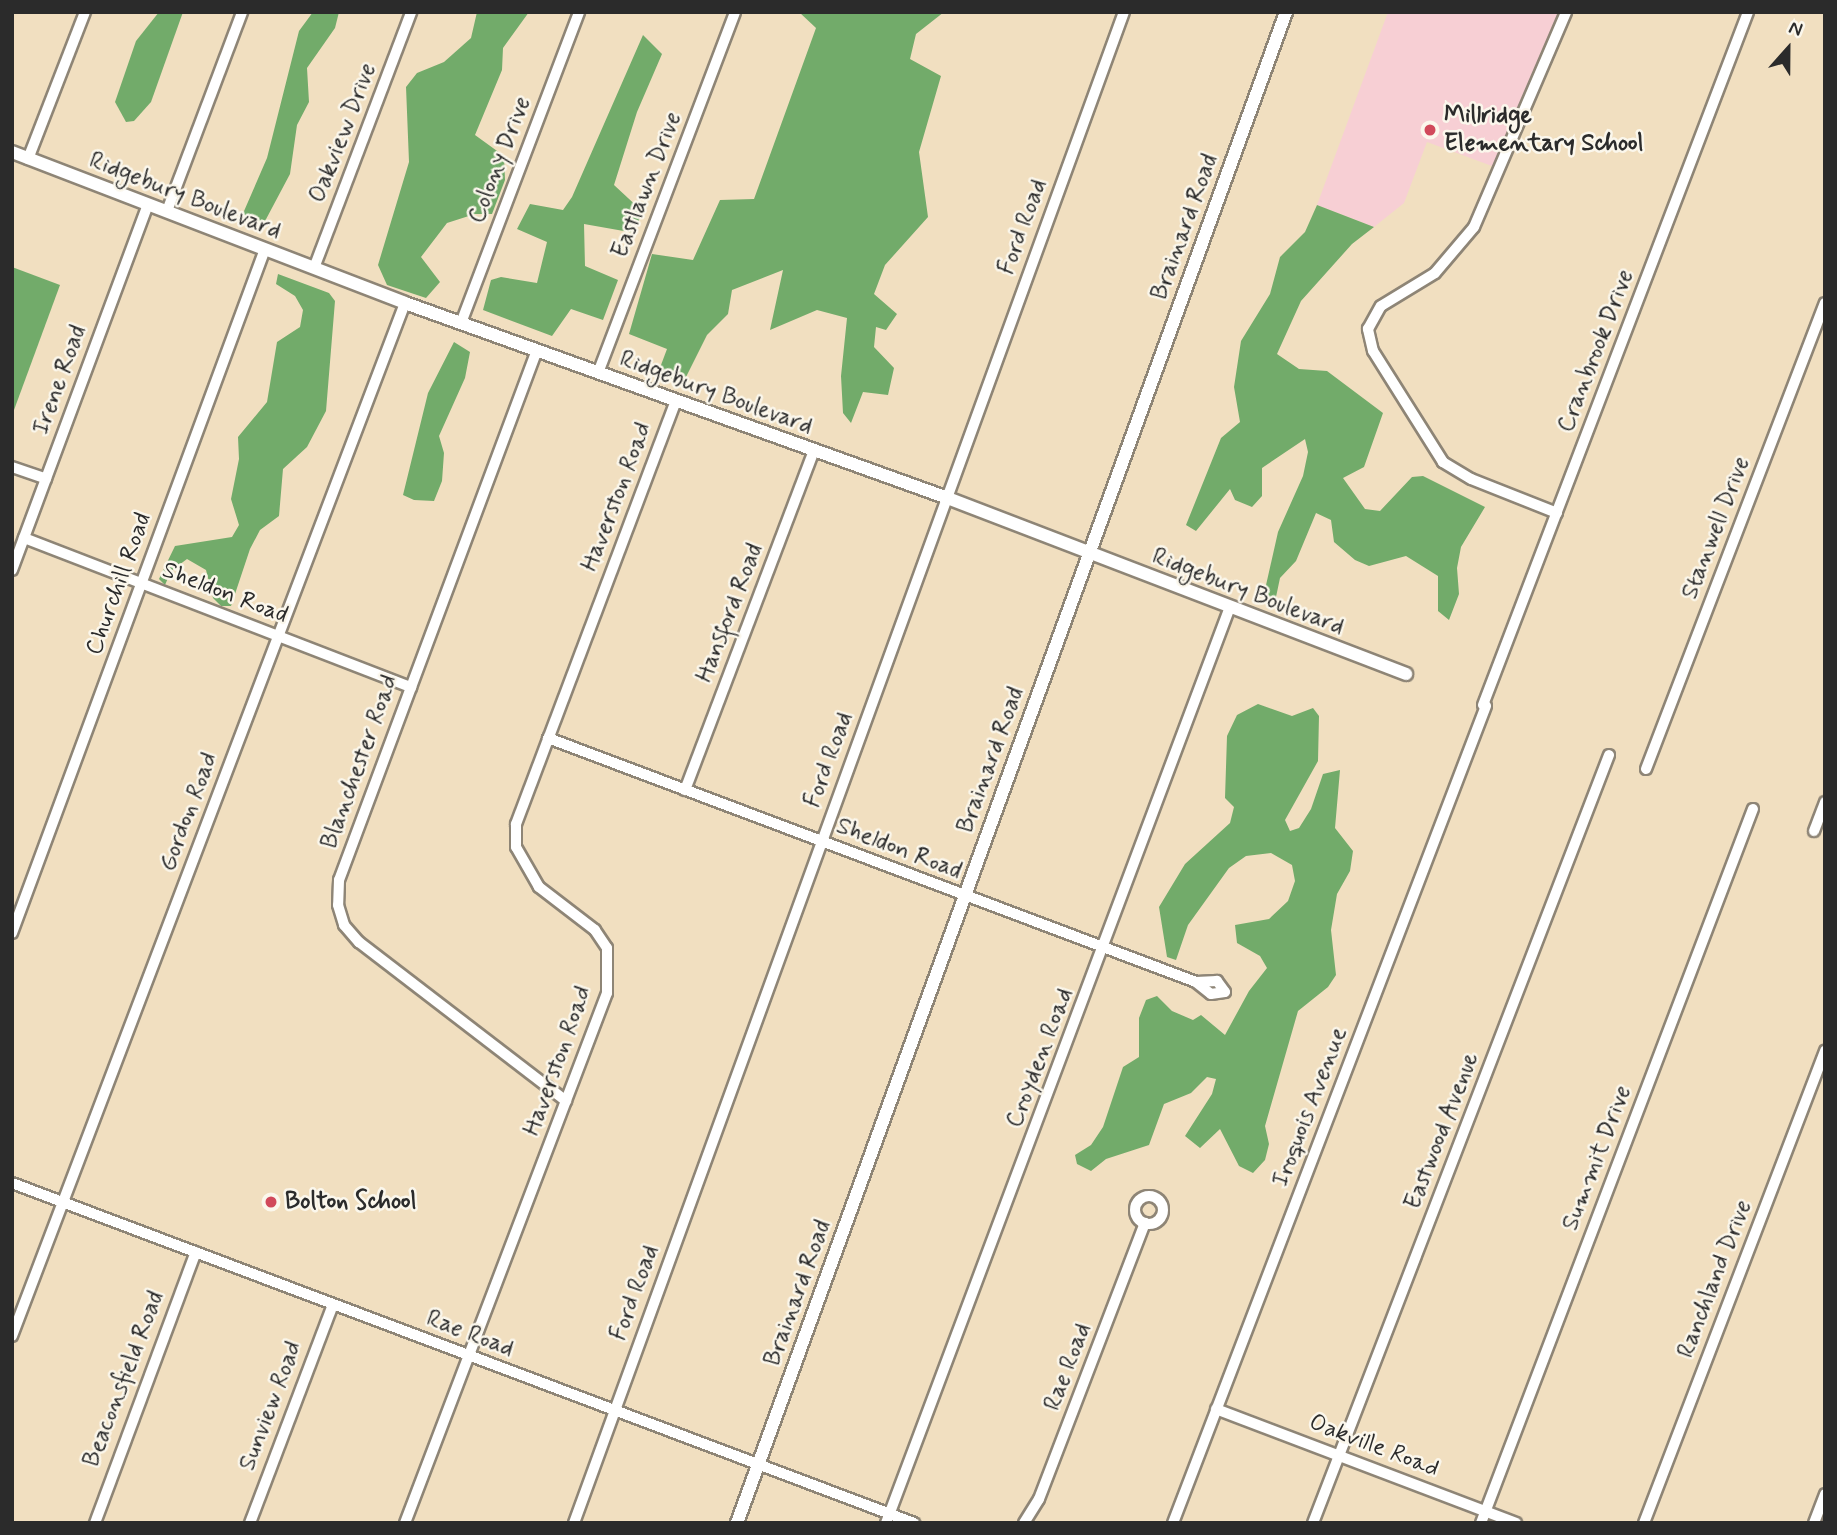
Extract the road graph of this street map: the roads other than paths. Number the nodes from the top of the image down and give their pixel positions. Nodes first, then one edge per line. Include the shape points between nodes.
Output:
1 (85, 12) edge
2 (242, 12) edge
3 (411, 12) edge
4 (579, 12) edge
5 (735, 12) edge
6 (1124, 12) edge
7 (1286, 12) edge
8 (1566, 12) edge
9 (1748, 12) edge
10 (12, 152) edge
11 (28, 159) junction
12 (148, 204) junction
13 (167, 211) junction
14 (265, 250) junction
15 (314, 268) junction
16 (405, 303) junction
17 (1825, 303) edge
18 (461, 323) junction
19 (537, 350) junction
20 (598, 373) junction
21 (675, 403) junction
22 (814, 451) junction
23 (12, 467) edge
24 (46, 479) junction
25 (945, 497) junction
26 (1557, 513) junction
27 (24, 538) junction
28 (1087, 552) junction
29 (12, 570) edge
30 (142, 584) junction
31 (1230, 607) junction
32 (278, 635) junction
33 (1406, 674) dead end
34 (411, 687) junction
35 (1485, 705) joint
36 (548, 738) junction
37 (1609, 755) dead end
38 (1646, 769) dead end
39 (685, 790) junction
40 (1825, 802) edge
41 (1753, 809) dead end
42 (1814, 831) dead end
43 (822, 842) junction
44 (964, 897) junction
45 (12, 933) edge
46 (1104, 948) junction
47 (1196, 982) dead end
48 (1825, 1051) edge
49 (566, 1101) junction
50 (12, 1183) edge
51 (63, 1203) junction
52 (1145, 1223) dead end
53 (196, 1252) junction
54 (333, 1305) junction
55 (12, 1336) edge
56 (468, 1356) junction
57 (1216, 1409) junction
58 (615, 1411) junction
59 (1339, 1456) junction
60 (758, 1464) junction
61 (1825, 1494) edge
62 (1485, 1511) junction
63 (888, 1518) edge
64 (95, 1523) edge
65 (250, 1523) edge
66 (405, 1523) edge
67 (574, 1523) edge
68 (737, 1523) edge
69 (914, 1523) edge
70 (1024, 1523) edge
71 (1173, 1523) edge
72 (1313, 1523) edge
73 (1481, 1523) edge
74 (1516, 1523) edge
75 (1644, 1523) edge
76 (1814, 1523) edge

1 - 11 street
2 - 13 street
3 - 15 street, Oakview Drive
4 - 18 street, Colony Drive
5 - 20 street, Eastlawn Drive
6 - 25 street, Ford Road
7 - 28 street, Brainard Road
8 - 26 street via 1480,219 1449,260 1376,311 1368,335 1373,351 1443,462 1471,480
9 - 26 street, Cranbrook Drive
10 - 11 street, Ridgebury Boulevard
11 - 12 street, Ridgebury Boulevard
12 - 13 street, Ridgebury Boulevard
12 - 24 street, Irene Road
13 - 14 street, Ridgebury Boulevard
14 - 15 street, Ridgebury Boulevard
14 - 30 street, Churchill Road
15 - 16 street, Ridgebury Boulevard
16 - 18 street, Ridgebury Boulevard
16 - 32 street, Gordon Road
17 - 38 street, Stanwell Drive
18 - 19 street, Ridgebury Boulevard
19 - 20 street, Ridgebury Boulevard
19 - 34 street, Blanchester Road
20 - 21 street, Ridgebury Boulevard
21 - 22 street, Ridgebury Boulevard
21 - 36 street, Haverston Road
22 - 25 street, Ridgebury Boulevard
22 - 39 street, Hansford Road
23 - 24 street
24 - 27 street, Irene Road
25 - 28 street, Ridgebury Boulevard
25 - 43 street, Ford Road
26 - 35 street, Cranbrook Drive
27 - 29 street, Irene Road
27 - 30 street, Sheldon Road
28 - 31 street, Ridgebury Boulevard
28 - 44 street, Brainard Road
30 - 32 street, Sheldon Road
30 - 45 street, Churchill Road
31 - 33 street, Ridgebury Boulevard
31 - 46 street, Croyden Road
32 - 34 street, Sheldon Road
32 - 51 street, Gordon Road
34 - 49 street, Blanchester Road via 339,880 344,925 360,943
35 - 57 street, Iroquois Avenue
36 - 39 street, Sheldon Road
36 - 49 street, Haverston Road via 516,824 516,847 539,887 594,930 607,948 610,969 607,993
37 - 59 street, Eastwood Avenue
39 - 43 street, Sheldon Road
40 - 42 street
41 - 62 street, Summit Drive
43 - 44 street, Sheldon Road
43 - 58 street, Ford Road
44 - 46 street, Sheldon Road
44 - 60 street, Brainard Road
46 - 47 street, Sheldon Road
46 - 63 street, Croyden Road
48 - 75 street, Ranchland Drive
49 - 56 street, Haverston Road
50 - 51 street, Rae Road
51 - 53 street, Rae Road
51 - 55 street, Gordon Road
52 - 70 street, Rae Road via 1039,1499
53 - 54 street, Rae Road
53 - 64 street, Beaconsfield Road
54 - 56 street, Rae Road
54 - 65 street, Sunview Road
56 - 58 street, Rae Road
56 - 66 street, Haverston Road
57 - 59 street, Oakville Road
57 - 71 street, Iroquois Avenue
58 - 60 street, Rae Road
58 - 67 street, Ford Road
59 - 62 street, Oakville Road
59 - 72 street, Eastwood Avenue
60 - 63 street, Rae Road
60 - 68 street, Brainard Road
61 - 76 street
62 - 73 street, Summit Drive
62 - 74 street, Oakville Road
63 - 69 street, Rae Road

